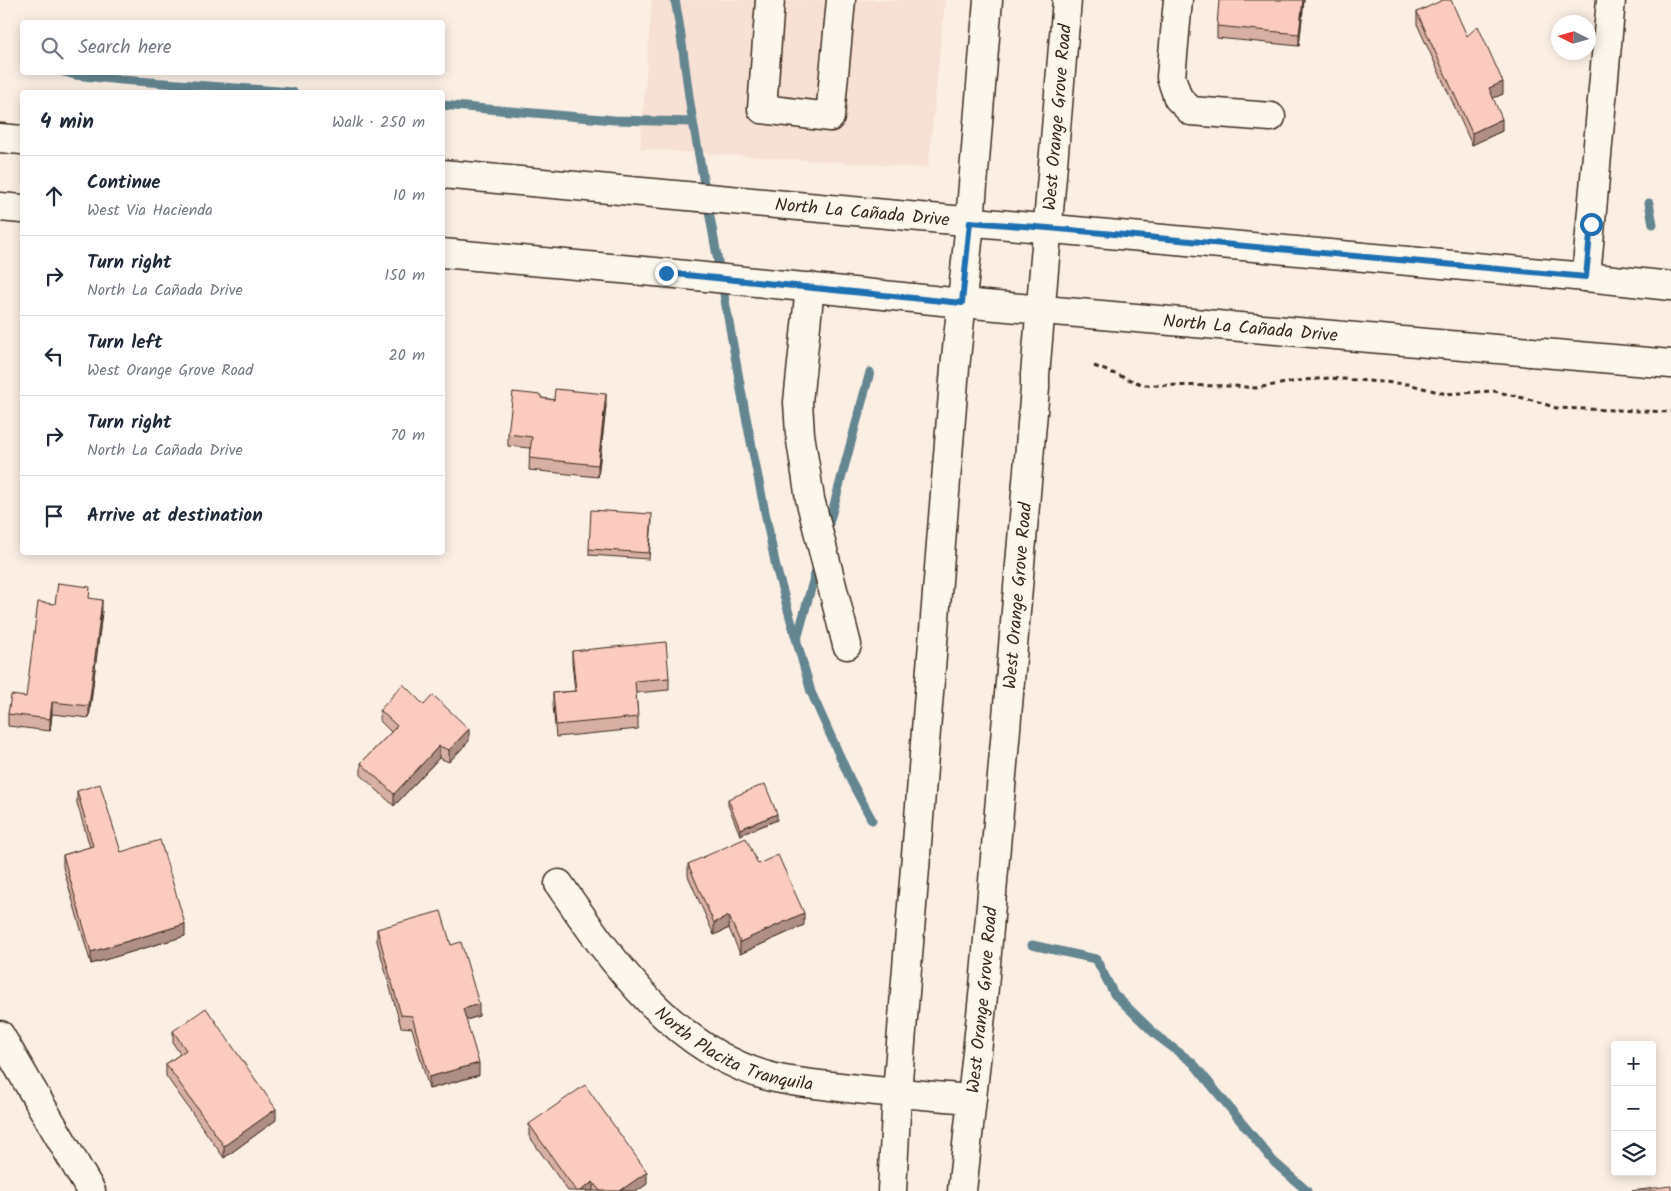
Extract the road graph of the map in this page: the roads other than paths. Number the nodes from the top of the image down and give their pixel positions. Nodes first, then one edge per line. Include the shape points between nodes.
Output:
1 (770, 0) edge
2 (841, 0) edge
3 (988, 0) edge
4 (1067, 0) edge
5 (1178, 0) edge
6 (1611, 0) edge
7 (1272, 117) dead end
8 (0, 138) edge
9 (20, 140) edge
10 (445, 174) edge
11 (0, 206) edge
12 (20, 209) edge
13 (970, 222) junction
14 (1048, 228) junction
15 (445, 253) edge
16 (1586, 277) junction
17 (1671, 286) edge
18 (810, 287) junction
19 (962, 303) junction
20 (1041, 310) junction
21 (1671, 364) edge
22 (847, 645) dead end
23 (559, 884) dead end
24 (0, 1036) edge
25 (897, 1093) junction
26 (971, 1099) junction
27 (91, 1191) edge
28 (892, 1191) edge
29 (962, 1191) edge

1 - 2 main road via 762,109 830,117
3 - 13 main road
4 - 14 main road, West Orange Grove Road
5 - 7 main road via 1171,77 1178,98 1191,111
6 - 16 main road
8 - 9 main road
10 - 13 main road, North La Cañada Drive
11 - 12 main road
13 - 14 main road, North La Cañada Drive
13 - 19 main road
14 - 16 main road, North La Cañada Drive
14 - 20 main road, West Orange Grove Road
15 - 18 main road, North La Cañada Drive
16 - 17 main road, North La Cañada Drive
18 - 19 main road, North La Cañada Drive
18 - 22 main road via 798,402 800,434 810,499
19 - 20 main road, North La Cañada Drive
19 - 25 main road
20 - 21 main road, North La Cañada Drive
20 - 26 main road, West Orange Grove Road via 1002,788
23 - 25 main road, North Placita Tranquila via 597,940 630,979 661,1012 716,1055 775,1078
24 - 27 main road
25 - 26 main road, North Placita Tranquila
25 - 28 main road
26 - 29 main road, West Orange Grove Road

